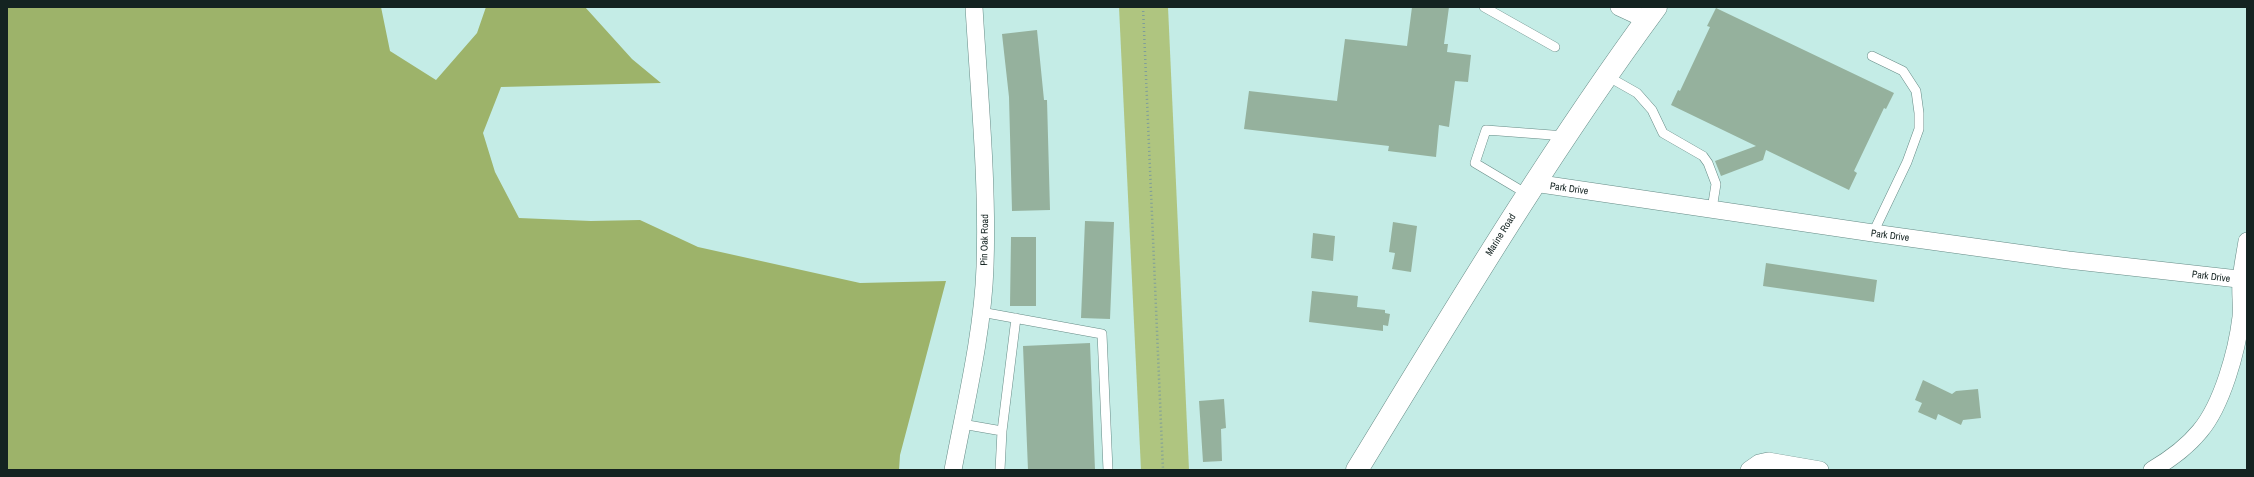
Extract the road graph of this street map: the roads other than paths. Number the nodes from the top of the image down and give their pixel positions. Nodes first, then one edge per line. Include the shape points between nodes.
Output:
1 (974, 7) edge
2 (1619, 7) edge
3 (1488, 8) edge
4 (1652, 14) edge
5 (1555, 47) dead end
6 (1872, 56) dead end
7 (1607, 76) junction
8 (1566, 136) junction
9 (1531, 189) junction
10 (1712, 209) junction
11 (1873, 234) junction
12 (2247, 241) edge
13 (2244, 280) edge
14 (981, 312) junction
15 (1016, 318) junction
16 (962, 424) junction
17 (1002, 431) junction
18 (952, 470) edge
19 (1000, 470) edge
20 (1108, 470) edge
21 (1356, 470) edge
22 (1749, 470) edge
23 (1820, 470) edge
24 (2152, 470) edge

1 - 14 street, Pin Oak Road via 986,217
2 - 4 street
3 - 5 lane
4 - 7 main road, Marine Road
6 - 11 lane via 1903,71 1916,91 1919,113 1919,129 1907,162
7 - 8 main road, Marine Road
7 - 10 lane via 1637,93 1652,110 1663,133 1703,156 1708,162 1716,184
8 - 9 main road, Marine Road
8 - 9 lane via 1486,130 1475,163
9 - 10 street, Park Drive
9 - 21 main road, Marine Road
10 - 11 street, Park Drive
11 - 13 street, Park Drive
12 - 13 street
13 - 24 street via 2236,348 2216,403 2201,430 2164,463
14 - 15 lane
14 - 16 street, Pin Oak Road
15 - 17 lane
15 - 20 lane via 1102,334
16 - 17 lane
16 - 18 street, Pin Oak Road
17 - 19 lane
22 - 23 street via 1759,463 1768,462

